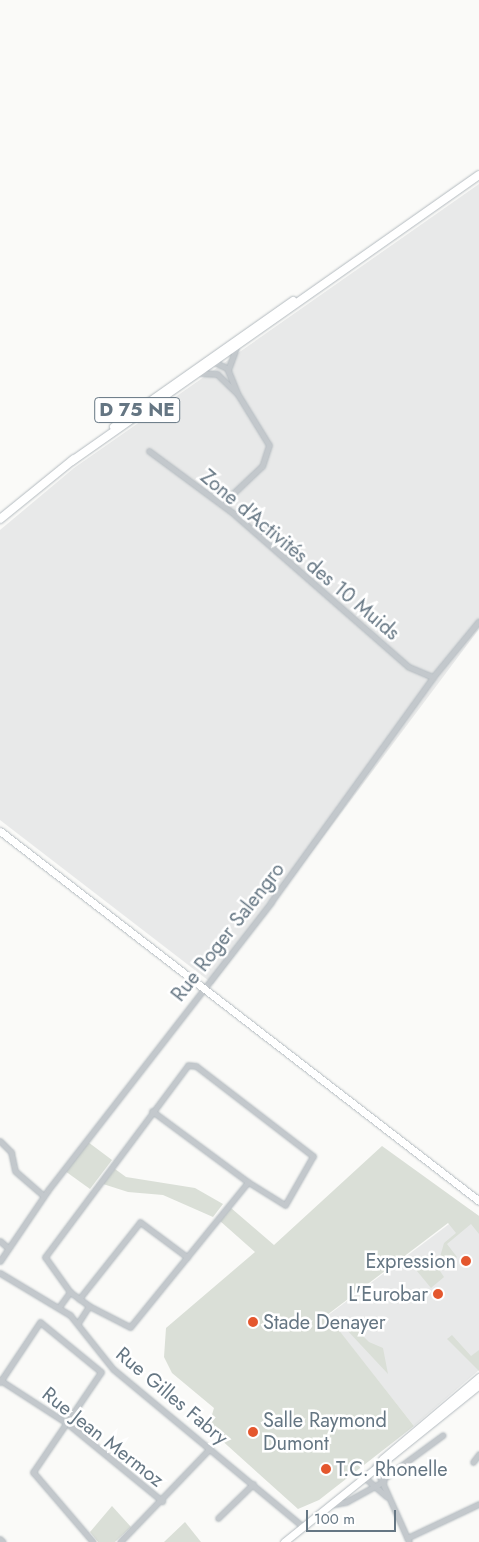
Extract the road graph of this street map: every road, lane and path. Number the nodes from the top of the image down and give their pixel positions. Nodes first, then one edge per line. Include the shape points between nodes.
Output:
1 (479, 175) edge
2 (324, 282) junction
3 (238, 346) junction
4 (219, 352) junction
5 (216, 362) junction
6 (204, 363) junction
7 (228, 370) junction
8 (200, 373) junction
9 (221, 377) junction
10 (237, 393) junction
11 (149, 451) dead end
12 (72, 461) junction
13 (222, 504) junction
14 (0, 519) edge
15 (479, 621) edge
16 (433, 677) junction
17 (0, 831) edge
18 (203, 989) junction
19 (152, 1111) junction
20 (0, 1141) edge
21 (248, 1182) junction
22 (44, 1196) junction
23 (479, 1201) edge
24 (0, 1241) edge
25 (8, 1248) junction
26 (187, 1257) junction
27 (0, 1262) edge
28 (0, 1273) edge
29 (70, 1292) junction
30 (79, 1299) junction
31 (89, 1306) junction
32 (59, 1307) junction
33 (78, 1323) junction
34 (479, 1377) edge
35 (0, 1381) edge
36 (479, 1385) edge
37 (68, 1424) junction
38 (443, 1435) dead end
39 (210, 1448) junction
40 (479, 1454) edge
41 (473, 1462) dead end
42 (376, 1467) junction
43 (364, 1477) junction
44 (384, 1480) junction
45 (253, 1484) junction
46 (375, 1488) junction
47 (388, 1497) junction
48 (162, 1502) junction
49 (479, 1504) edge
50 (330, 1505) junction
51 (218, 1518) dead end
52 (303, 1527) junction
53 (0, 1539) edge
54 (408, 1540) edge
55 (3, 1542) edge
56 (93, 1542) edge
57 (120, 1542) edge
58 (284, 1542) edge

1 - 2 main road, D 75 NE
2 - 3 main road, D 75 NE
2 - 4 main road, D 75 NE
3 - 5 main road, D 75 NE
3 - 7 street via 230,358
4 - 5 street
4 - 6 main road, D 75 NE
5 - 6 street
5 - 7 street
5 - 8 main road, D 75 NE
5 - 9 street
6 - 12 main road, D 75 NE
7 - 10 street
8 - 9 street
8 - 12 main road, D 75 NE
9 - 10 street
10 - 13 street via 265,433 269,452 260,468
11 - 13 street, Zone d'Activités des 10 Muids
12 - 14 main road, D 75 NE
13 - 16 street, Zone d'Activités des 10 Muids via 409,667
15 - 16 street, Rue Roger Salengro via 443,671
16 - 18 street, Rue Roger Salengro via 334,818
17 - 18 main road
18 - 22 street, Rue Roger Salengro
18 - 23 main road
19 - 21 street
19 - 21 street via 185,1067 194,1064 313,1156 285,1205
19 - 29 street via 45,1257
20 - 22 street via 11,1152 14,1170
21 - 26 street
22 - 25 street, Rue Roger Salengro
24 - 25 street
25 - 27 street, Rue Roger Salengro
26 - 30 street via 140,1222
26 - 31 street via 130,1327
28 - 32 street, Rue Gilles Fabry via 25,1292
29 - 30 street
29 - 32 street
30 - 31 street
31 - 33 street
32 - 33 street, Rue Gilles Fabry
33 - 39 street, Rue Gilles Fabry via 113,1369
34 - 42 main road
35 - 37 street, Rue Jean Mermoz
35 - 37 street via 36,1324 43,1323 101,1372
36 - 42 main road
37 - 48 street, Rue Jean Mermoz
37 - 56 street via 34,1475
38 - 44 street
39 - 45 street, Rue Gilles Fabry
39 - 48 street
40 - 41 street
42 - 43 main road
42 - 44 street
43 - 46 street
43 - 50 main road
44 - 46 street
44 - 47 street
45 - 51 street
45 - 52 street, Rue Gilles Fabry
46 - 47 street
46 - 50 street
47 - 54 street
48 - 57 street
49 - 54 street
50 - 52 main road
52 - 58 main road
53 - 55 street

